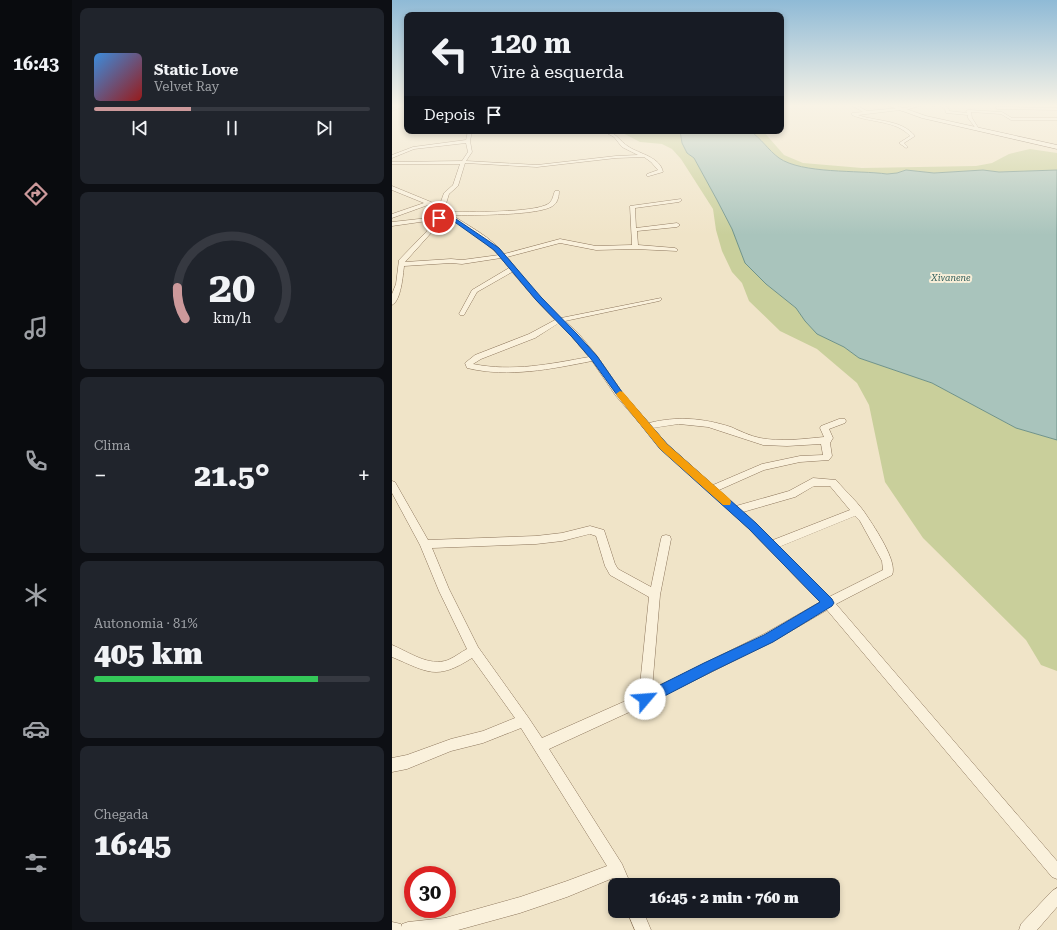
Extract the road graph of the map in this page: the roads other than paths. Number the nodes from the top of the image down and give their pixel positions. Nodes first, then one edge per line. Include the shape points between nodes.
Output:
1 (412, 148) edge
2 (471, 148) edge
3 (630, 148) edge
4 (392, 156) edge
5 (645, 156) junction
6 (463, 162) junction
7 (392, 163) edge
8 (649, 175) dead end
9 (392, 188) edge
10 (557, 192) dead end
11 (679, 200) dead end
12 (429, 203) junction
13 (445, 215) junction
14 (392, 216) edge
15 (392, 224) edge
16 (677, 225) dead end
17 (634, 230) junction
18 (635, 247) junction
19 (675, 250) dead end
20 (503, 256) junction
21 (400, 261) junction
22 (512, 269) junction
23 (659, 299) dead end
24 (392, 303) edge
25 (462, 314) dead end
26 (560, 320) junction
27 (594, 358) junction
28 (842, 421) dead end
29 (648, 426) junction
30 (825, 441) junction
31 (392, 486) edge
32 (713, 489) junction
33 (735, 510) junction
34 (857, 511) junction
35 (666, 539) dead end
36 (425, 544) junction
37 (772, 545) junction
38 (655, 595) junction
39 (828, 603) junction
40 (392, 651) edge
41 (474, 651) junction
42 (645, 699) junction
43 (524, 721) junction
44 (540, 746) junction
45 (392, 765) edge
46 (617, 869) junction
47 (1057, 872) edge
48 (621, 878) edge
49 (1057, 896) edge
50 (638, 918) edge
51 (392, 930) edge
52 (395, 930) edge
53 (408, 930) edge
54 (643, 930) edge
55 (1027, 930) edge

1 - 4 street
2 - 6 street
3 - 5 street
5 - 6 street via 537,166
5 - 8 street via 661,171
6 - 7 street
6 - 13 street via 455,186 444,200
9 - 12 street
10 - 13 street via 552,205 545,208
11 - 17 street via 632,207
12 - 13 street
12 - 14 street
13 - 15 street
13 - 20 street via 479,235
13 - 21 street
16 - 17 street
17 - 18 street
18 - 19 street
18 - 20 street via 596,248 560,241
20 - 21 street via 462,262
20 - 22 street
21 - 24 street via 399,284
22 - 25 street via 474,291
22 - 26 street
23 - 26 street
26 - 27 street
26 - 27 street via 532,336 478,357 471,361 470,366 513,372
27 - 29 street via 620,394
28 - 30 street via 824,428 829,438
29 - 30 street via 666,421 691,420 763,442
29 - 32 street via 664,446
30 - 32 street via 828,456 826,458 800,459 762,467
31 - 36 street
32 - 33 street
33 - 34 street via 792,494 813,482 826,481 838,486
33 - 37 street
34 - 37 street
34 - 39 street via 887,561 888,572
35 - 38 street
36 - 38 street via 536,540 595,531 600,533 614,572
36 - 41 street via 444,591
37 - 39 street
38 - 42 street
39 - 42 street via 768,638
39 - 47 street
40 - 41 street via 426,666 438,668 447,666
41 - 43 street
42 - 44 street
43 - 44 street
43 - 45 street via 483,737 450,745 407,762
44 - 46 street
46 - 48 street
46 - 53 street via 520,905 445,926
49 - 55 street
50 - 54 street
51 - 52 street

